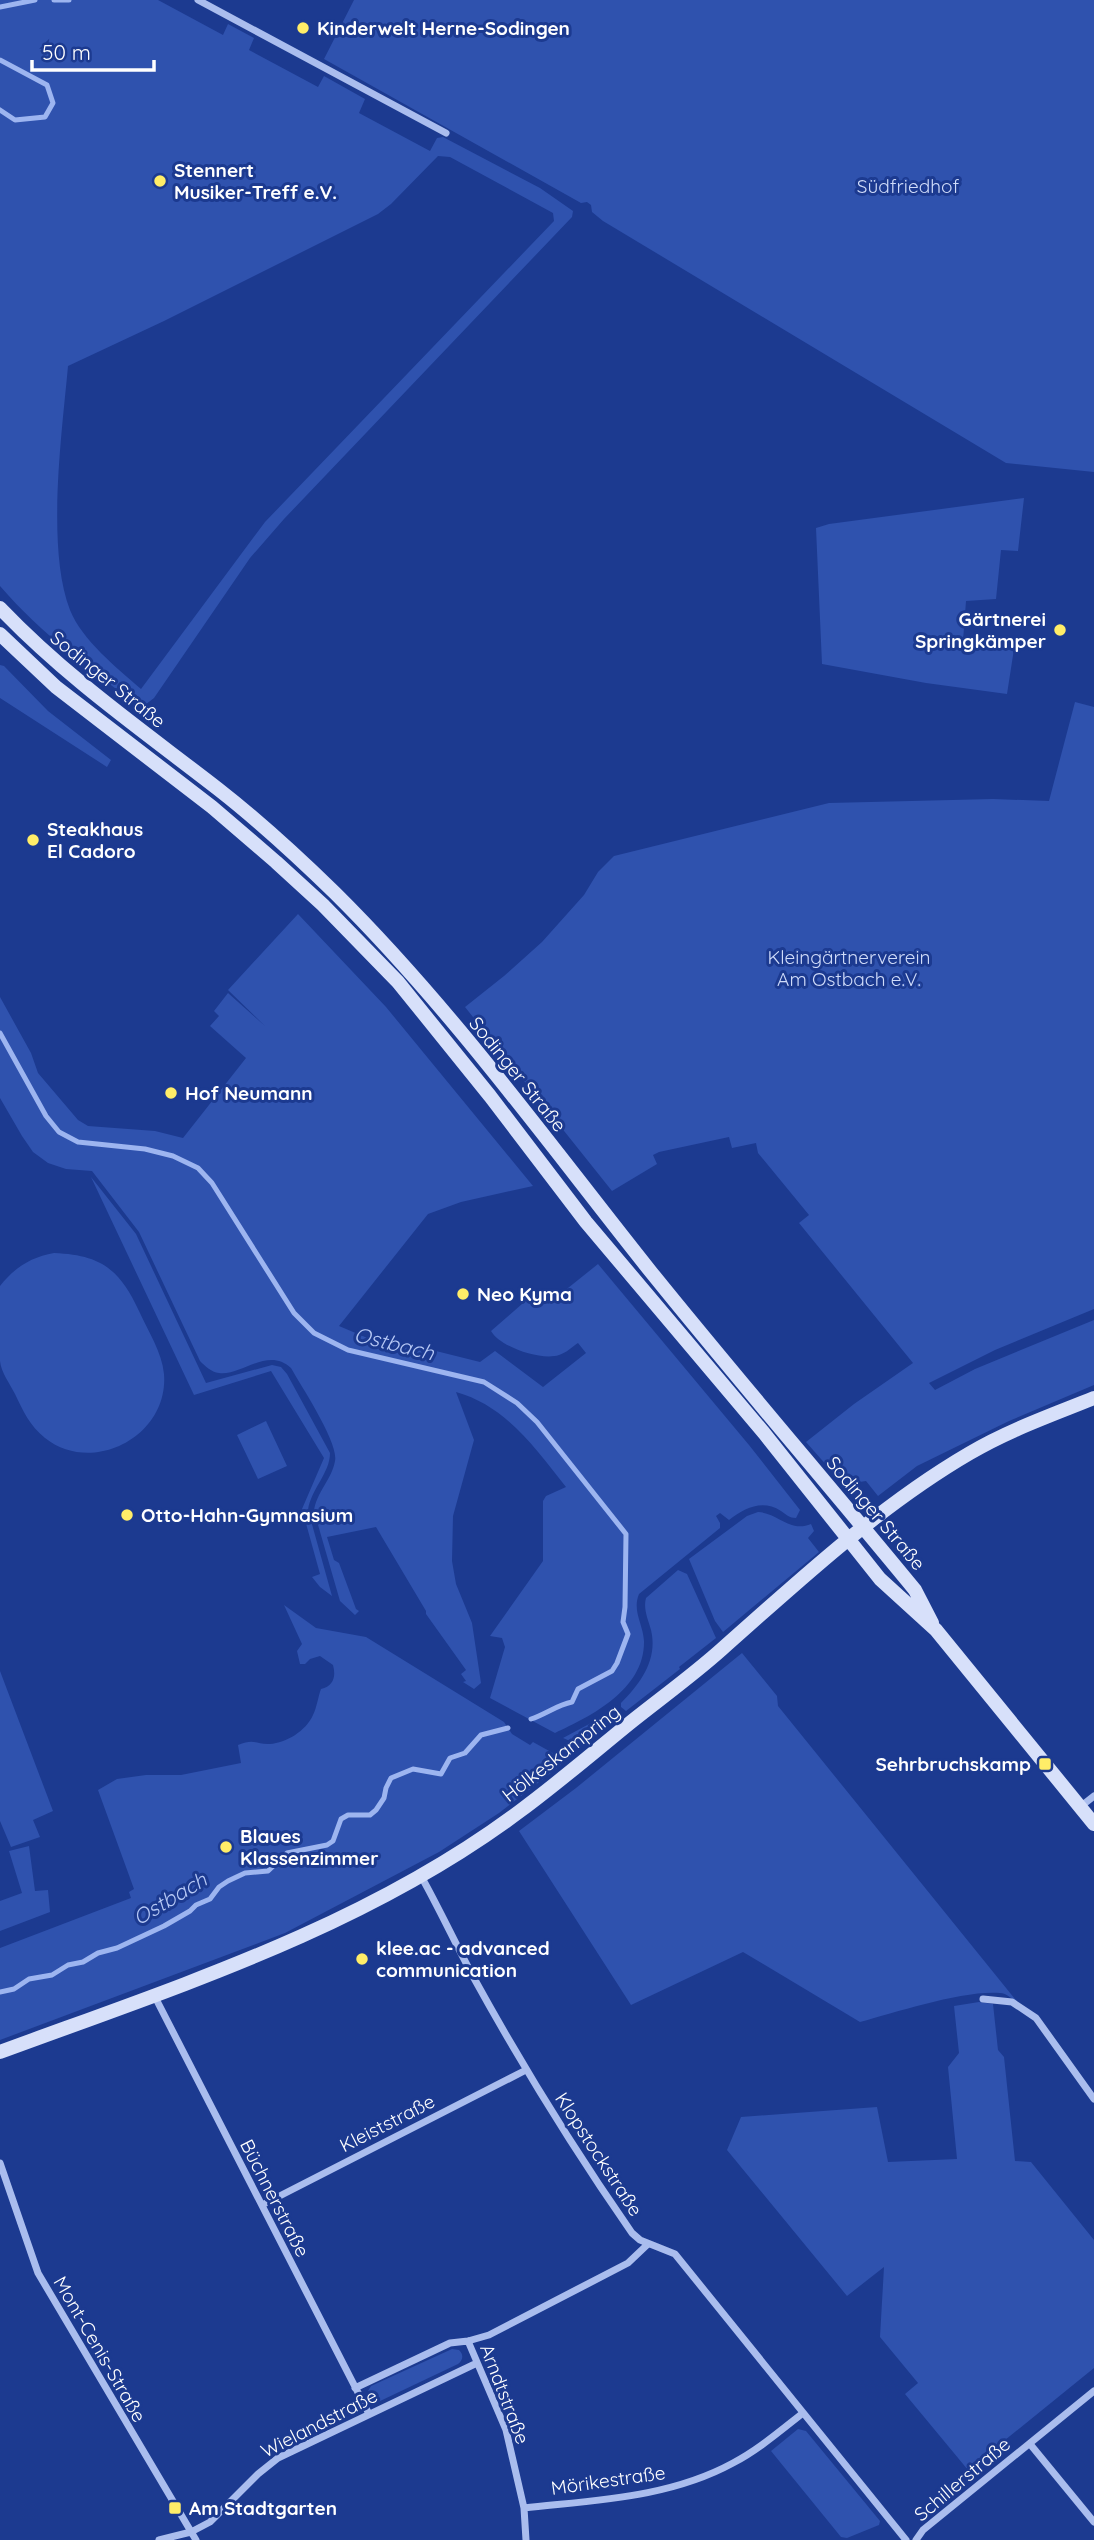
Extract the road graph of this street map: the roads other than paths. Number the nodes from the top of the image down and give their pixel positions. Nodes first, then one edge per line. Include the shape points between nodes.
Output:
1 (198, 0) edge
2 (446, 133) dead end
3 (0, 608) edge
4 (0, 634) edge
5 (1094, 1398) edge
6 (864, 1527) junction
7 (849, 1540) junction
8 (936, 1630) junction
9 (1094, 1796) edge
10 (1080, 1807) junction
11 (1094, 1824) edge
12 (421, 1875) junction
13 (154, 1996) junction
14 (983, 1999) dead end
15 (0, 2052) edge
16 (526, 2070) junction
17 (1094, 2099) edge
18 (0, 2163) edge
19 (262, 2205) junction
20 (649, 2244) junction
21 (468, 2341) junction
22 (477, 2363) junction
23 (355, 2388) junction
24 (1094, 2391) edge
25 (803, 2413) junction
26 (369, 2414) junction
27 (1030, 2444) junction
28 (524, 2508) junction
29 (1094, 2522) edge
30 (191, 2532) junction
31 (159, 2540) edge
32 (196, 2540) edge
33 (526, 2540) edge
34 (906, 2540) edge
35 (916, 2540) edge

1 - 2 street
3 - 6 main road, Sodinger Straße via 85,688 276,838 372,932
4 - 7 main road, Sodinger Straße via 80,707 276,862 398,982 586,1222
5 - 6 main road, Hölkeskampring via 970,1453
6 - 7 main road, Hölkeskampring
6 - 8 main road, Sodinger Straße via 915,1590
7 - 8 main road, Sodinger Straße via 880,1579
7 - 12 main road, Hölkeskampring via 519,1812
8 - 10 main road, Sodinger Straße
9 - 10 street
10 - 11 main road, Sodinger Straße
12 - 13 main road, Hölkeskampring via 299,1939
12 - 16 street, Klopstockstraße
13 - 15 main road, Hölkeskampring
13 - 19 street, Büchnerstraße
14 - 17 street via 1012,2002 1037,2018
16 - 19 street, Kleiststraße
16 - 20 street, Klopstockstraße via 632,2234
18 - 30 street, Mont-Cenis-Straße via 38,2273
19 - 23 street, Büchnerstraße
20 - 21 street, Wielandstraße via 628,2263 489,2335
20 - 25 street, Klopstockstraße via 674,2254
21 - 22 street, Arndtstraße
21 - 23 street, Wielandstraße via 450,2343
22 - 26 street, Wielandstraße
22 - 28 street, Arndtstraße via 506,2430
23 - 26 street, Büchnerstraße
24 - 27 street, Schillerstraße
25 - 28 street, Mörikestraße via 750,2453 688,2482 638,2495
25 - 34 street, Klopstockstraße
26 - 30 street, Wielandstraße via 278,2458 210,2522
27 - 29 street, Schillerstraße
27 - 35 street, Schillerstraße
28 - 33 street, Arndtstraße
30 - 31 street
30 - 32 street, Mont-Cenis-Straße

